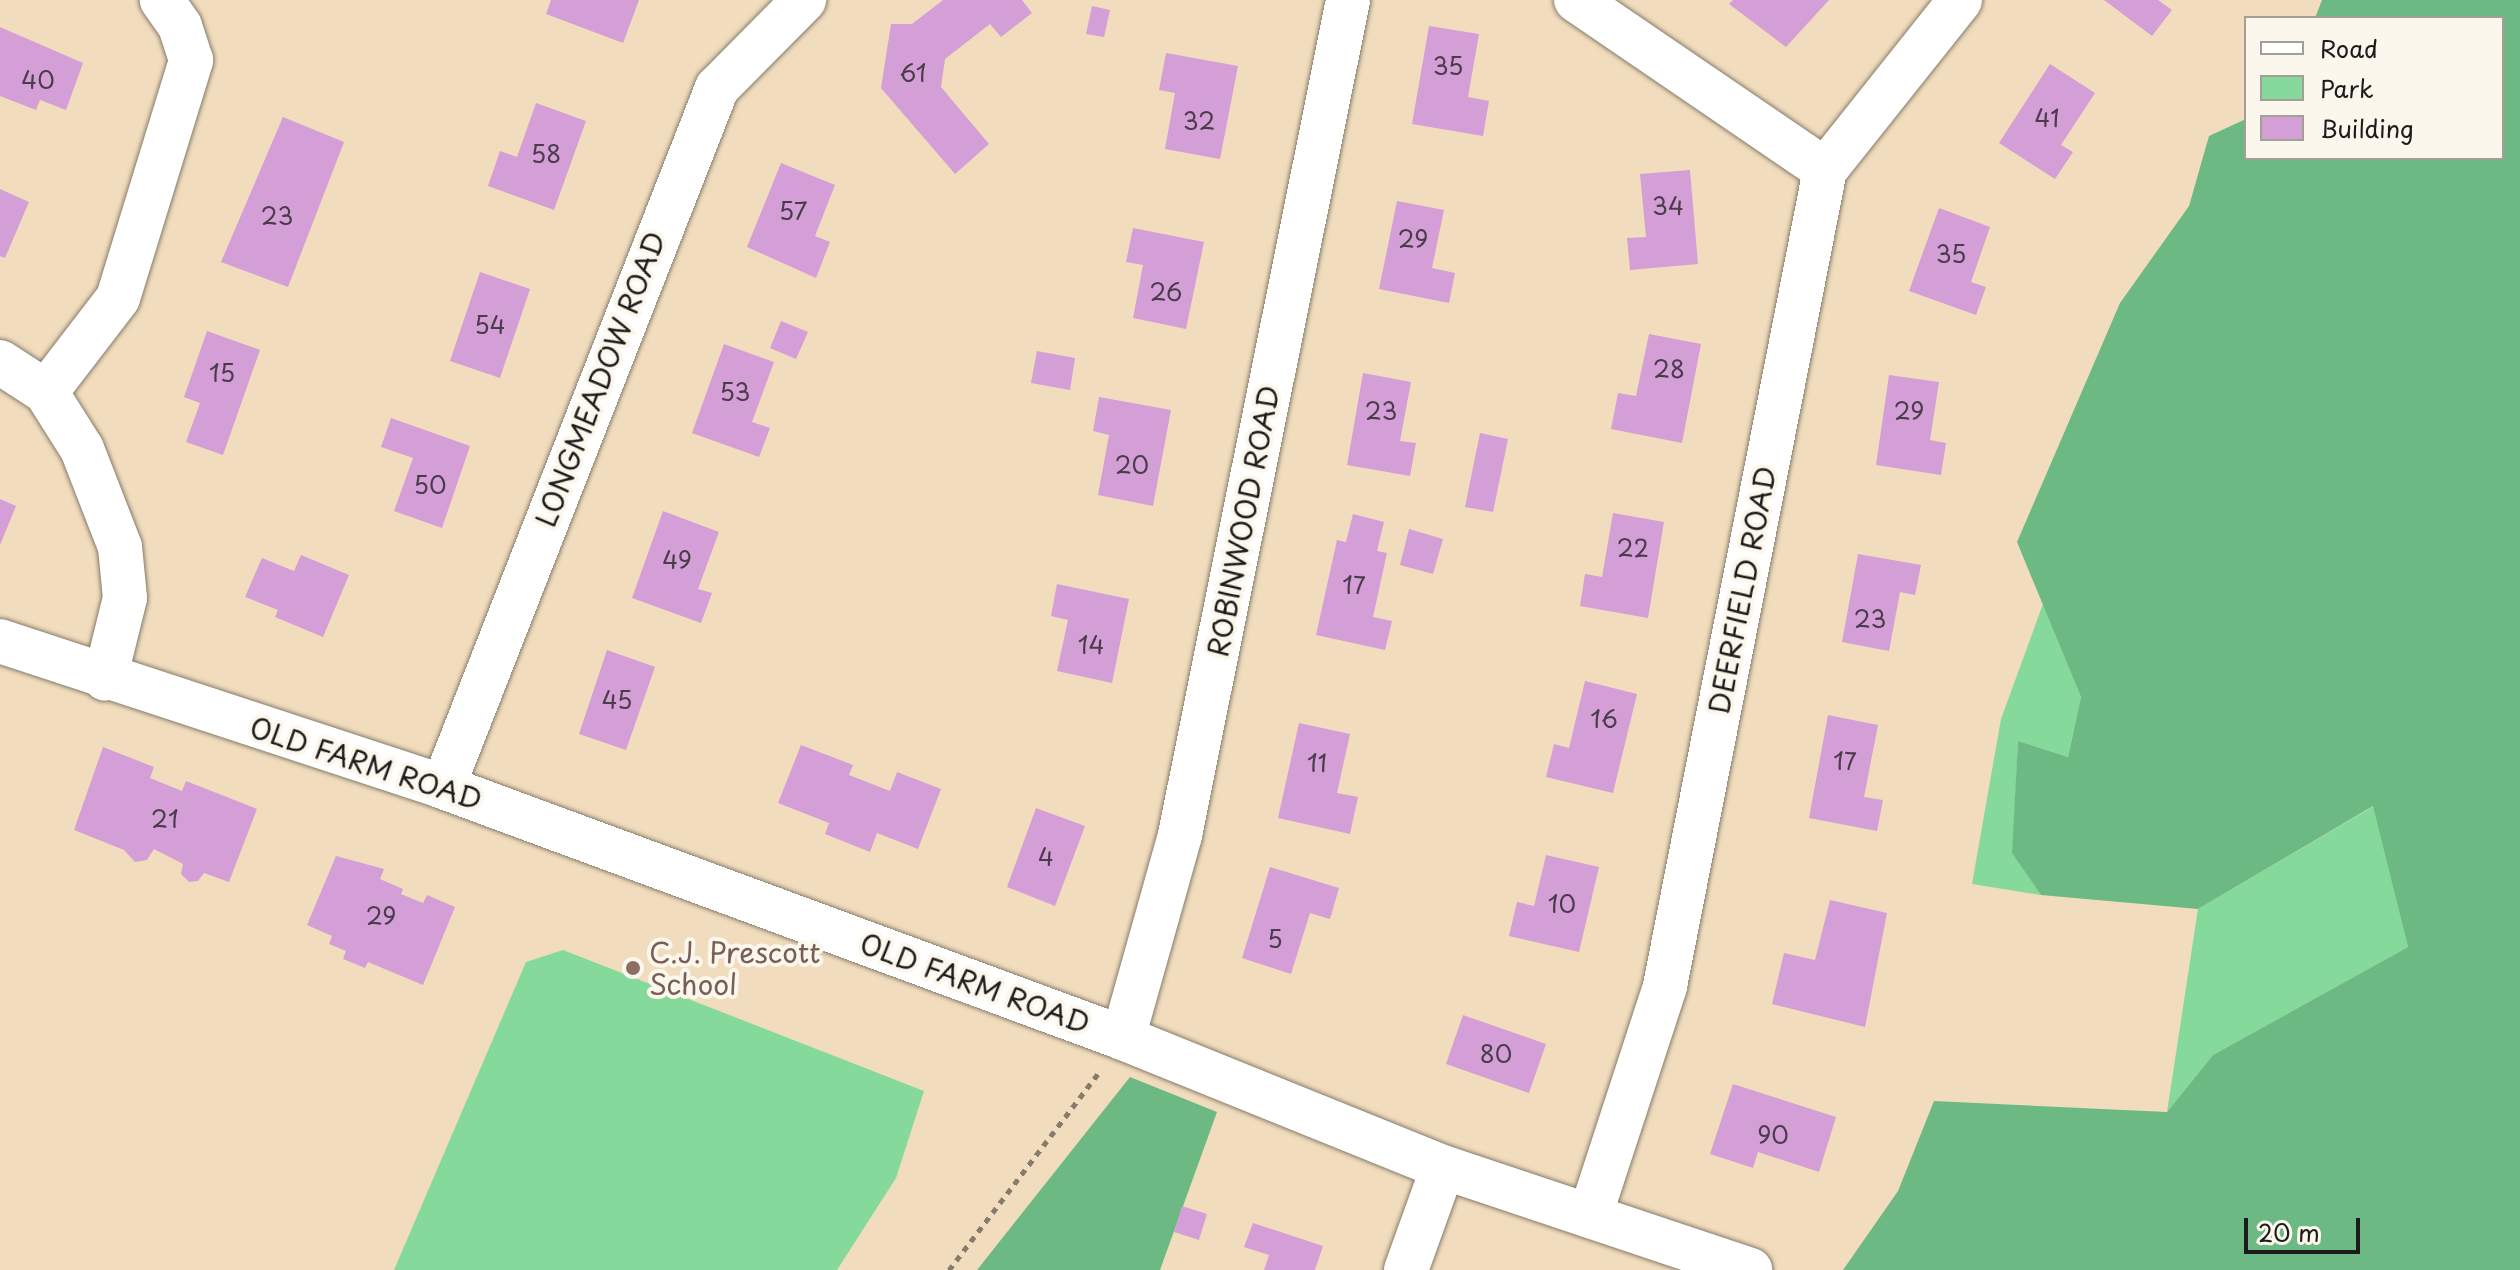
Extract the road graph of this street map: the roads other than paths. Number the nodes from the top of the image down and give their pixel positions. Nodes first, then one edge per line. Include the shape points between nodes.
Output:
1 (162, 0) edge
2 (804, 0) edge
3 (1348, 0) edge
4 (1576, 0) edge
5 (1960, 0) edge
6 (1825, 170) junction
7 (0, 362) edge
8 (46, 392) junction
9 (0, 641) edge
10 (105, 679) junction
11 (443, 787) junction
12 (1123, 1038) junction
13 (1443, 1167) junction
14 (1590, 1216) junction
15 (1406, 1270) edge
16 (1750, 1270) edge

1 - 8 street via 180,26 191,60 118,298
2 - 11 street, LONGMEADOW ROAD via 717,88
3 - 12 street, ROBINWOOD ROAD via 1180,835
4 - 6 street
5 - 6 street, DEERFIELD ROAD
6 - 14 street, DEERFIELD ROAD via 1665,986
7 - 8 street
8 - 10 street via 82,449 120,547 125,598
9 - 10 street, OLD FARM ROAD
10 - 11 street, OLD FARM ROAD
11 - 12 street, OLD FARM ROAD
12 - 13 street, OLD FARM ROAD
13 - 14 street, OLD FARM ROAD
13 - 15 street
14 - 16 street, OLD FARM ROAD

